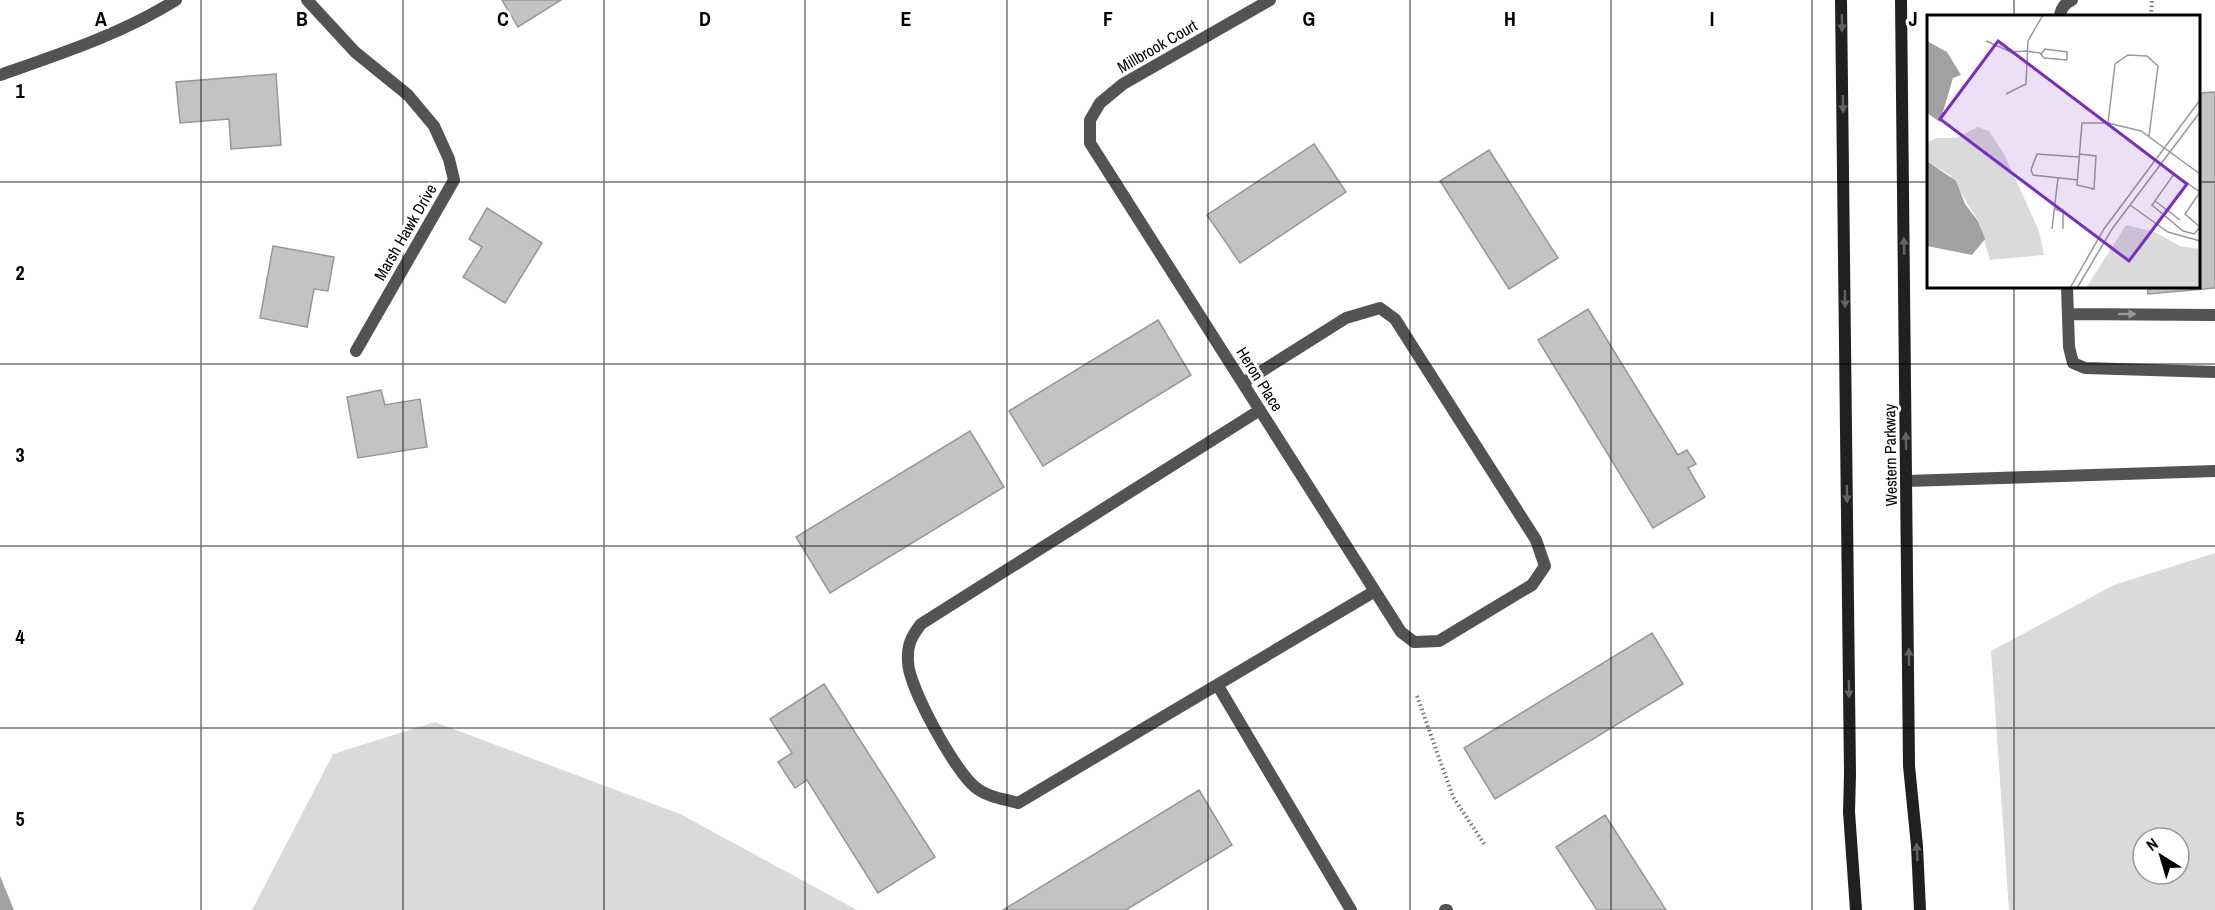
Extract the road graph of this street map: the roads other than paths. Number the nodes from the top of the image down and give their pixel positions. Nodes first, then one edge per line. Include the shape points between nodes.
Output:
1 (176, 0) edge
2 (307, 0) edge
3 (1270, 0) edge
4 (1841, 0) edge
5 (1901, 0) edge
6 (2072, 0) edge
7 (2060, 15) edge
8 (0, 75) edge
9 (1090, 143) joint
10 (2067, 288) edge
11 (2068, 314) junction
12 (2215, 315) edge
13 (356, 351) dead end
14 (2215, 372) edge
15 (1243, 382) junction
16 (1260, 410) junction
17 (2215, 471) edge
18 (1906, 481) junction
19 (1375, 591) junction
20 (1218, 686) junction
21 (1351, 910) edge
22 (1856, 910) edge
23 (1920, 910) edge

1 - 8 street via 69,52
2 - 13 street, Marsh Hawk Drive via 355,52 408,95 434,126 454,180
3 - 9 street, Millbrook Court via 1123,84 1100,104 1090,120
4 -> 22 main road via 1849,812
18 -> 5 main road, Western Parkway
6 - 7 street via 2066,2
9 - 15 street, Heron Place
10 - 11 street
11 -> 12 street
11 - 14 street via 2071,359 2085,368
15 - 16 street, Heron Place
15 - 19 street, Heron Place via 1346,318 1380,308 1395,320 1530,530 1545,566 1532,585 1439,641 1414,642 1401,632
16 - 19 street, Heron Place
16 - 20 street via 921,624 910,639 908,663 923,709 965,777 976,788 1018,803
17 - 18 street
23 -> 18 main road, Western Parkway via 1909,766
19 - 20 street
20 - 21 street

